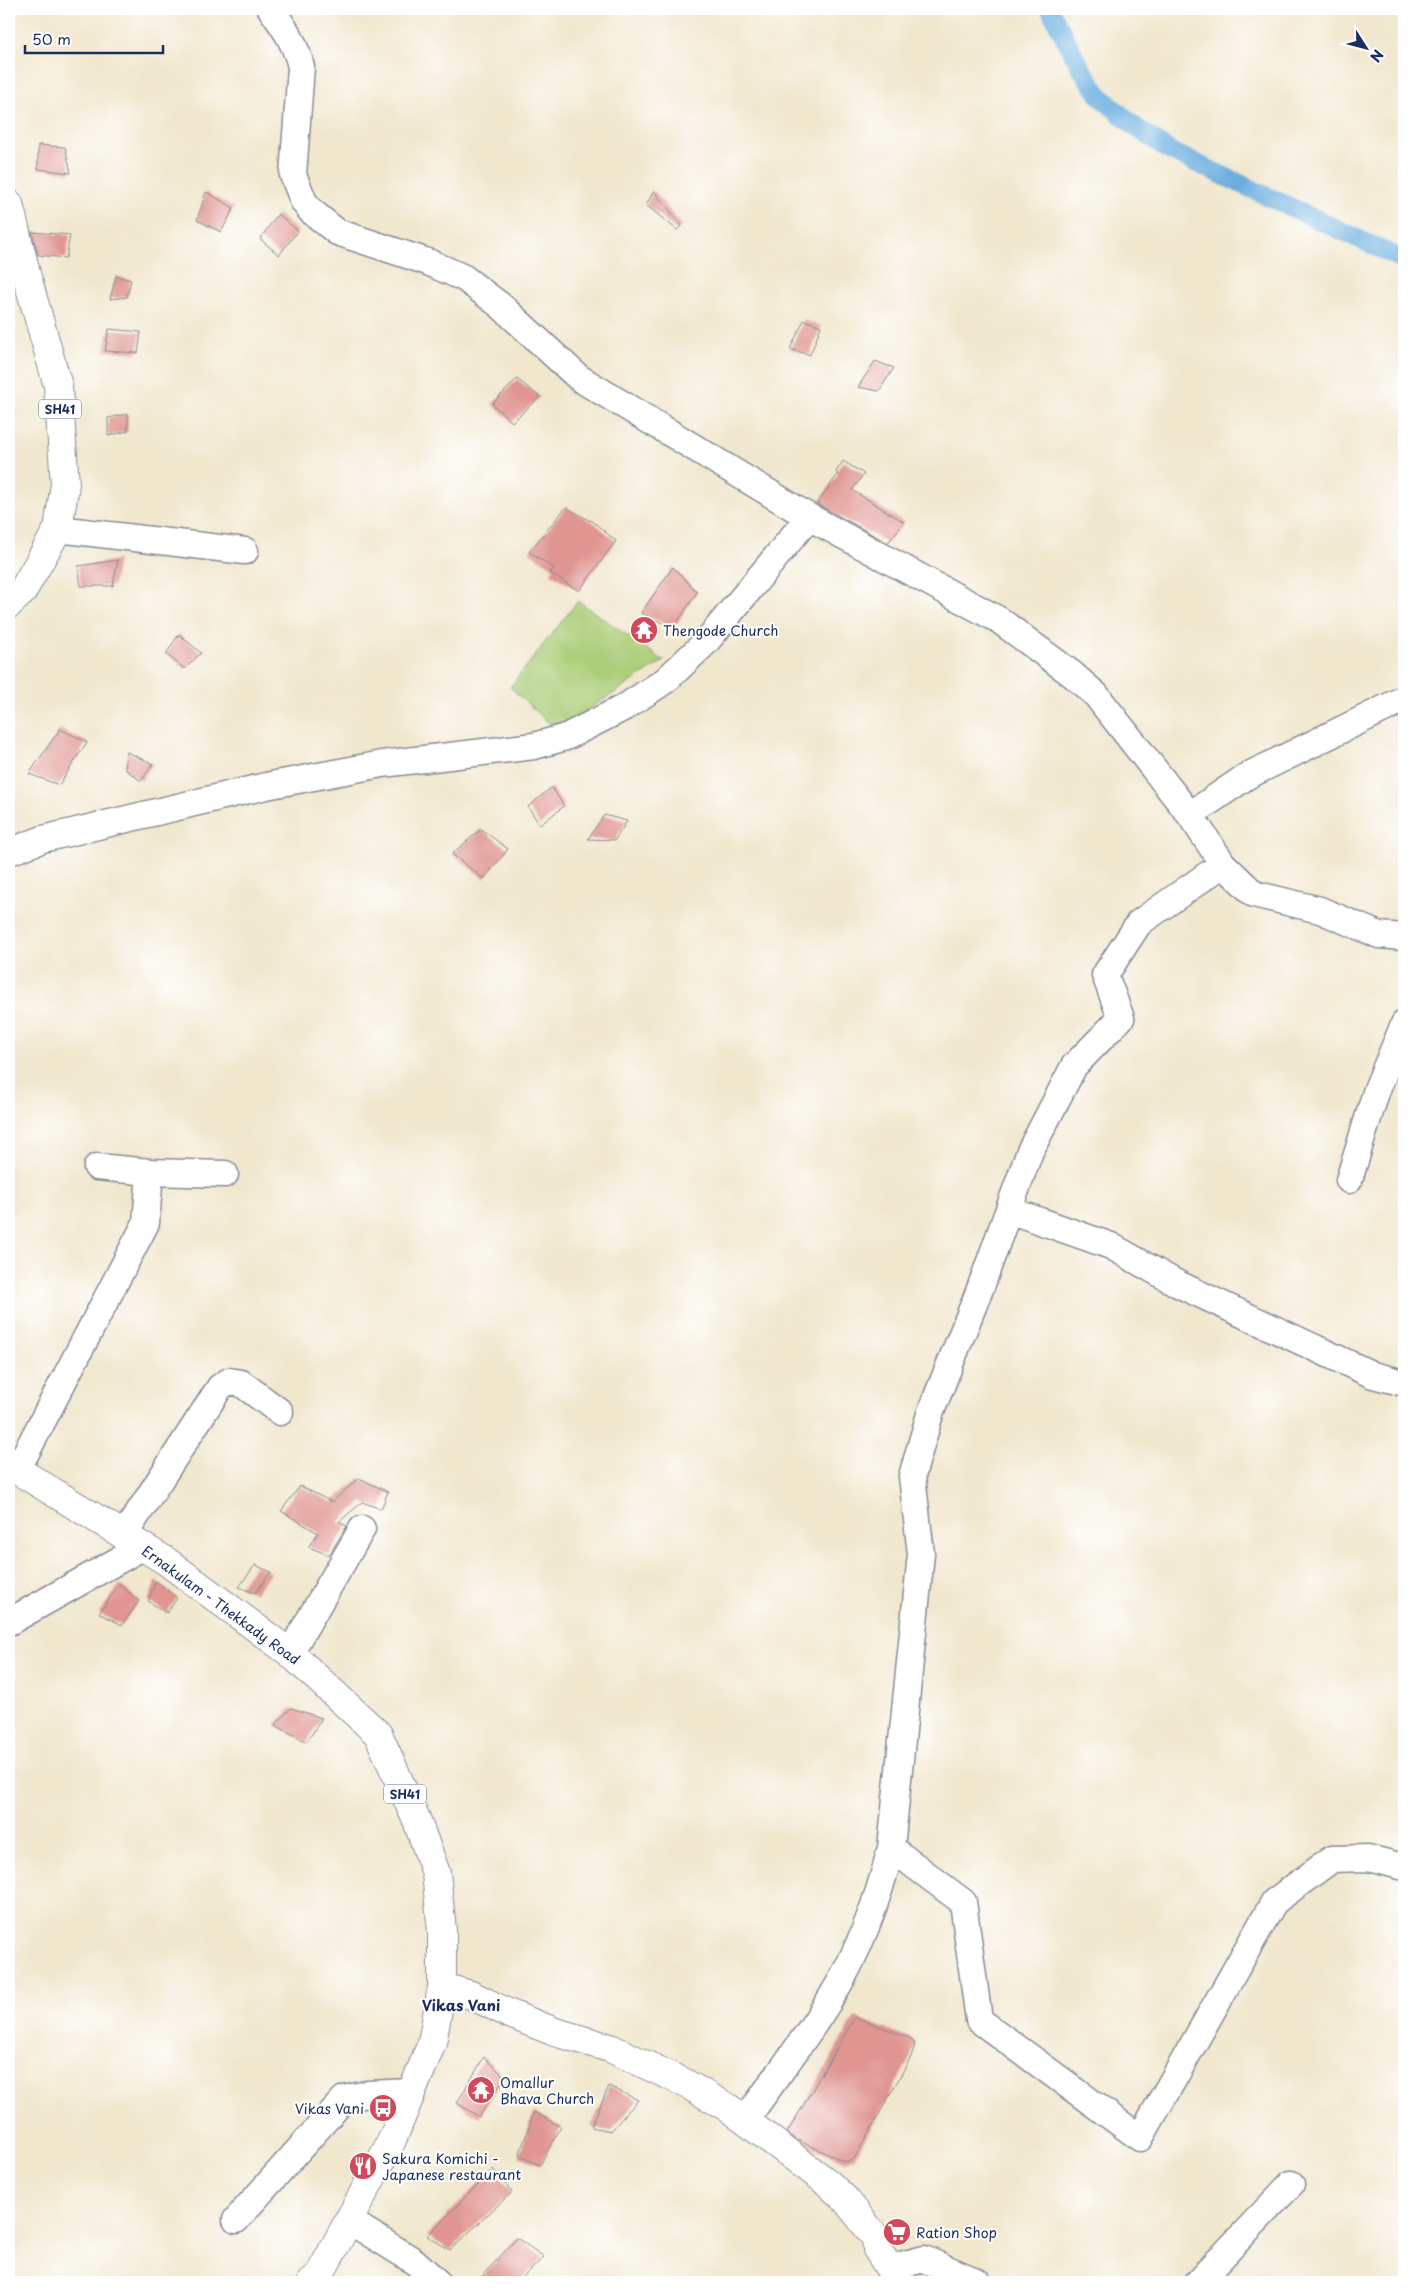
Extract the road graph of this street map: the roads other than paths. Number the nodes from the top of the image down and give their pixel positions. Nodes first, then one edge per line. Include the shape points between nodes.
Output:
1 (270, 9) edge
2 (9, 204) edge
3 (809, 516) junction
4 (58, 529) junction
5 (245, 551) dead end
6 (9, 604) edge
7 (1404, 699) edge
8 (1190, 815) junction
9 (9, 852) edge
10 (1222, 864) junction
11 (1404, 937) edge
12 (1404, 1024) edge
13 (97, 1167) dead end
14 (150, 1172) junction
15 (225, 1174) dead end
16 (1349, 1180) dead end
17 (1008, 1210) junction
18 (1404, 1383) edge
19 (280, 1412) dead end
20 (13, 1467) edge
21 (362, 1529) dead end
22 (133, 1541) junction
23 (9, 1622) edge
24 (290, 1653) junction
25 (891, 1848) junction
26 (1404, 1867) edge
27 (442, 1987) junction
28 (412, 2092) junction
29 (745, 2121) junction
30 (1292, 2184) dead end
31 (236, 2220) dead end
32 (348, 2220) junction
33 (893, 2275) edge
34 (312, 2282) edge
35 (437, 2282) edge
36 (978, 2282) edge
37 (1198, 2282) edge

1 - 3 street via 287,32 301,66 294,175 311,211 337,232 428,262 464,278 501,306 579,378
2 - 4 main road, SH41 via 58,386 65,484
3 - 8 street via 999,620 1072,674 1096,695
3 - 9 street via 706,642 666,680 625,707 566,737 534,746 382,764 266,786 53,837
4 - 5 street
4 - 6 main road, SH41 via 22,592
7 - 8 street via 1246,776
8 - 10 street
10 - 11 street via 1254,894 1320,910 1379,935
10 - 17 street via 1139,923 1105,975 1121,1018 1074,1066 1030,1151
12 - 16 street via 1377,1089
13 - 14 street
14 - 15 street
14 - 20 street via 146,1223
17 - 18 street via 1112,1246 1178,1284 1292,1338 1373,1375
17 - 25 street via 930,1414 912,1476 921,1554
19 - 22 street via 241,1383 229,1381 220,1387
20 - 22 main road, Ernakulam - Thekkady Road / SH41
21 - 24 street
22 - 23 street
22 - 24 main road, Ernakulam - Thekkady Road / SH41 via 166,1561
24 - 27 main road, Ernakulam - Thekkady Road / SH41 via 378,1734 436,1873 442,1930
25 - 26 street via 963,1902 979,2020 1140,2138 1274,1902 1332,1859 1368,1858
25 - 29 street via 880,1891 863,1935 832,1996
27 - 28 main road, Ernakulam - Thekkady Road / SH41 via 432,2043
27 - 29 main road via 471,1995 555,2032 610,2048 683,2082
28 - 31 street via 367,2094 344,2099
28 - 32 main road, Ernakulam - Thekkady Road / SH41 via 392,2140
29 - 33 main road via 846,2200 876,2238 877,2249
30 - 37 street
32 - 34 main road, Ernakulam - Thekkady Road / SH41 via 320,2274
32 - 35 street via 414,2261
33 - 36 street via 924,2259

